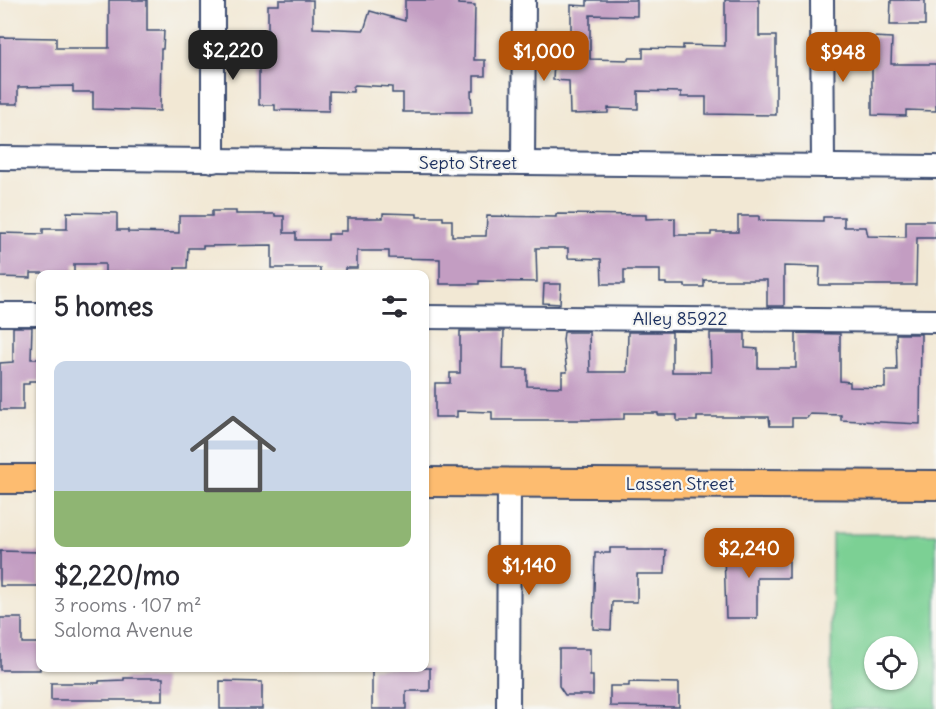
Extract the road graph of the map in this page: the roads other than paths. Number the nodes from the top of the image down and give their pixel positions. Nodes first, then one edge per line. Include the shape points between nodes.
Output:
1 (213, 0) edge
2 (524, 0) edge
3 (822, 0) edge
4 (0, 158) edge
5 (213, 161) junction
6 (523, 163) junction
7 (823, 166) junction
8 (936, 167) edge
9 (0, 314) edge
10 (36, 314) edge
11 (429, 317) edge
12 (936, 321) edge
13 (0, 479) edge
14 (36, 479) edge
15 (429, 482) edge
16 (509, 483) junction
17 (936, 485) edge
18 (508, 709) edge

1 - 5 street
2 - 6 street
3 - 7 street
4 - 5 street, Septo Street
5 - 6 street, Septo Street
6 - 7 street, Septo Street
7 - 8 street, Septo Street
9 - 10 street
11 - 12 street, Alley 85922
13 - 14 main road
15 - 16 main road, Lassen Street
16 - 17 main road, Lassen Street
16 - 18 street

